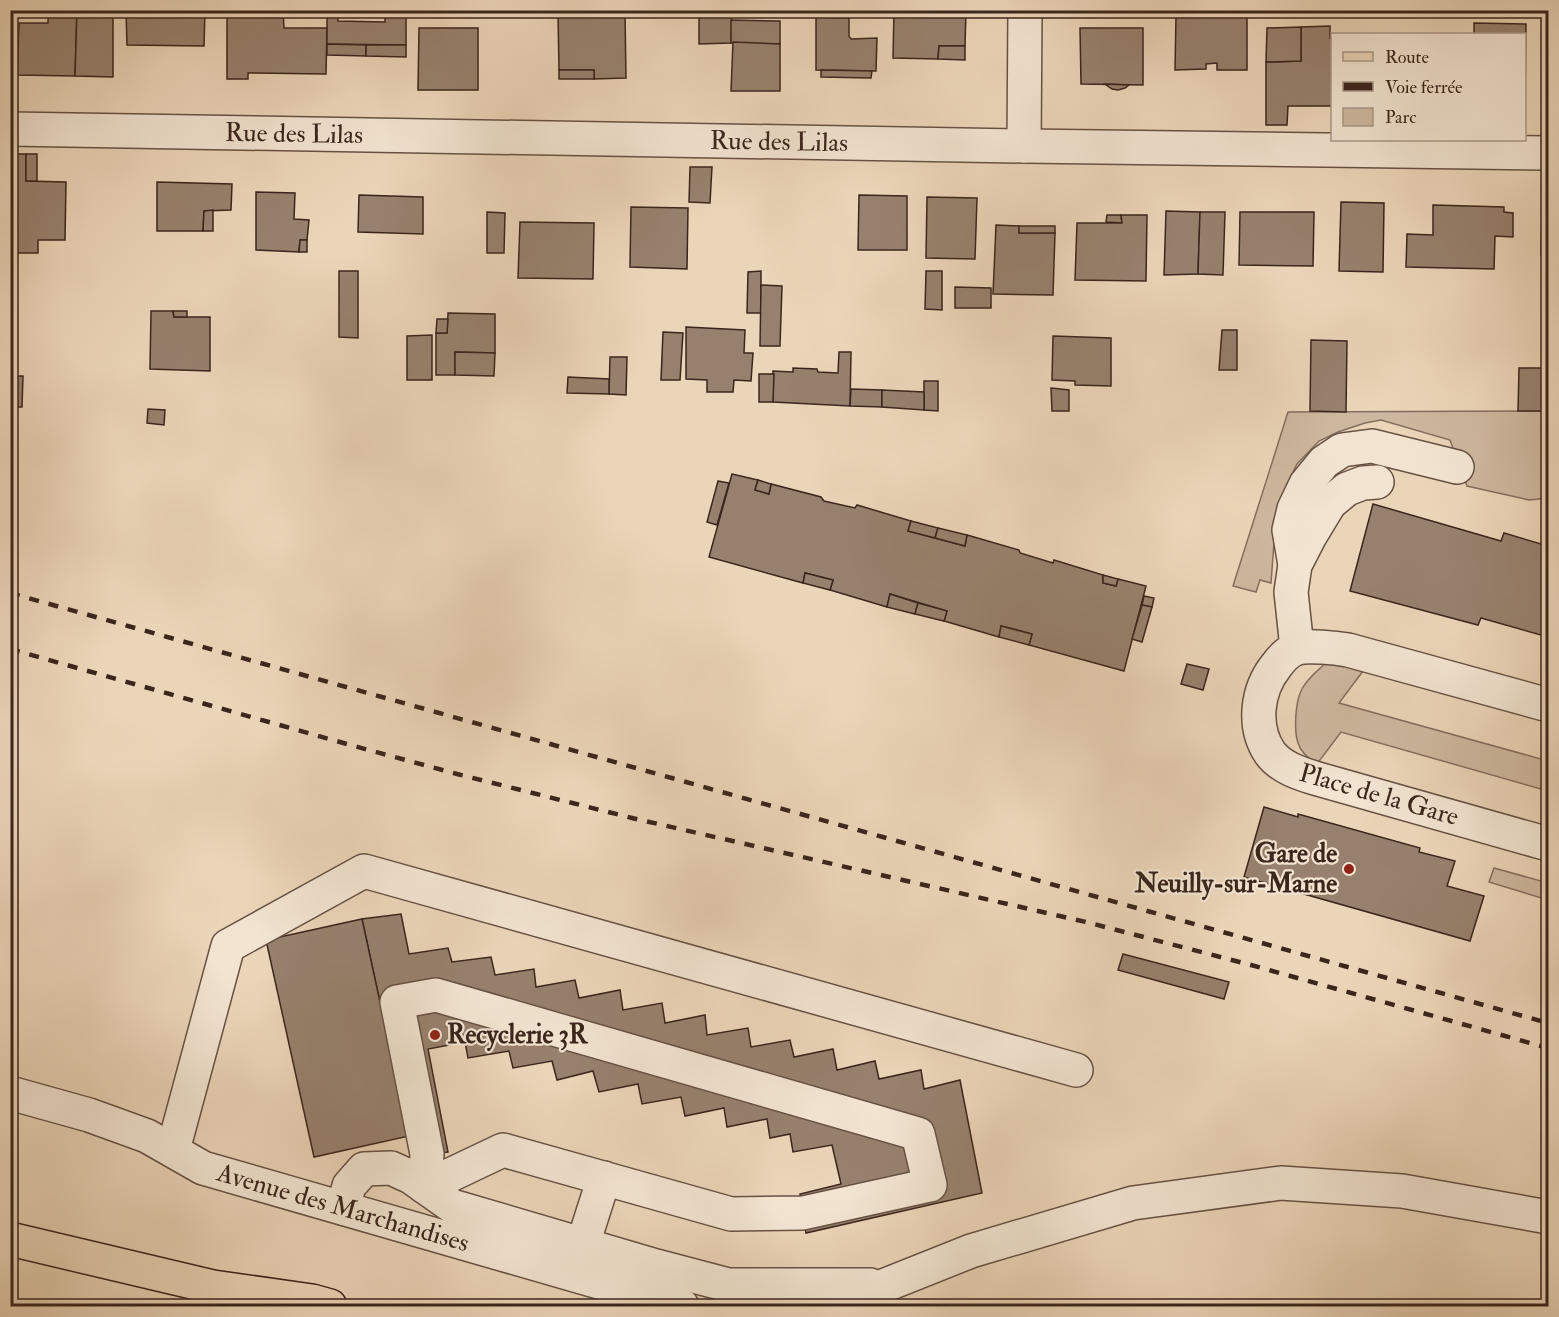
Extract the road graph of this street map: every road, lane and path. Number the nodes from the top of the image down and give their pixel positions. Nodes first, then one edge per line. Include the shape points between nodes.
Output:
1 (1025, 10) edge
2 (10, 129) edge
3 (1024, 146) junction
4 (1548, 153) edge
5 (1457, 467) dead end
6 (1377, 482) dead end
7 (1295, 565) junction
8 (1297, 648) junction
9 (1548, 705) edge
10 (1548, 844) edge
11 (1076, 1070) dead end
12 (10, 1094) edge
13 (172, 1150) junction
14 (604, 1178) junction
15 (425, 1187) junction
16 (344, 1208) junction
17 (1548, 1217) edge
18 (10, 1239) edge
19 (583, 1244) junction
20 (887, 1286) junction
21 (209, 1297) edge
22 (244, 1306) edge
23 (330, 1306) edge
24 (682, 1306) edge
25 (833, 1306) edge

1 - 3 street
2 - 3 street, Rue des Lilas
3 - 4 street, Rue des Lilas
5 - 7 street via 1372,446 1342,450 1324,462 1306,484 1294,510 1289,530
6 - 7 street via 1347,489 1330,503
7 - 8 street via 1291,592
8 - 9 street via 1348,650
8 - 10 street, Place de la Gare via 1282,658 1267,677 1258,704 1260,732 1270,754 1290,770
11 - 13 street via 364,871 228,946
12 - 13 street, Avenue des Marchandises via 90,1115 147,1136
13 - 16 street, Avenue des Marchandises via 203,1168
14 - 15 street via 503,1150
14 - 15 street via 731,1214 803,1213 930,1185 918,1134 436,995 397,1002 427,1154
14 - 19 street
15 - 16 street via 391,1168 364,1169 349,1186
15 - 19 street via 452,1206
16 - 24 street, Avenue des Marchandises
17 - 20 street via 1402,1191 1281,1183 1133,1203 971,1251
18 - 21 main road
19 - 20 street via 728,1285
20 - 25 street
21 - 22 main road
21 - 23 main road via 312,1301

